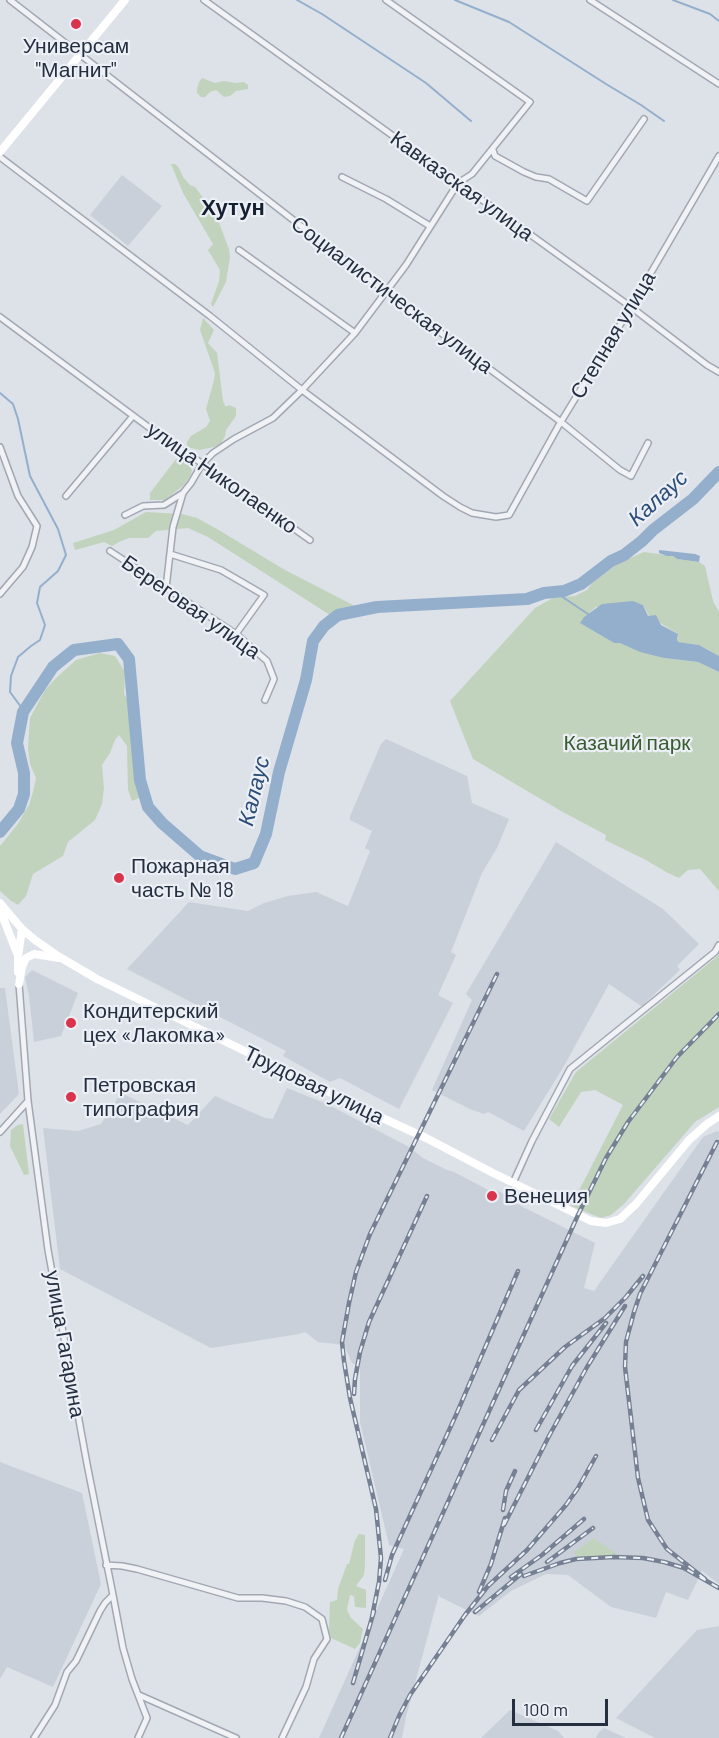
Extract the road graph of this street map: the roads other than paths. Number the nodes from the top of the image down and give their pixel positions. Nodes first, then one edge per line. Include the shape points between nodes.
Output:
1 (10, 0) edge
2 (126, 0) edge
3 (204, 0) edge
4 (386, 0) edge
5 (590, 0) edge
6 (80, 55) junction
7 (719, 84) edge
8 (644, 119) dead end
9 (493, 150) junction
10 (0, 154) edge
11 (719, 156) edge
12 (342, 177) dead end
13 (458, 183) junction
14 (430, 226) junction
15 (239, 250) dead end
16 (386, 292) junction
17 (631, 307) junction
18 (0, 317) edge
19 (355, 333) junction
20 (719, 372) edge
21 (302, 390) junction
22 (133, 416) junction
23 (561, 422) junction
24 (648, 443) dead end
25 (0, 447) edge
26 (202, 464) junction
27 (183, 493) junction
28 (66, 496) dead end
29 (125, 515) dead end
30 (310, 540) dead end
31 (110, 551) dead end
32 (170, 554) junction
33 (0, 584) edge
34 (8, 586) junction
35 (166, 588) junction
36 (0, 594) edge
37 (236, 634) junction
38 (265, 700) dead end
39 (0, 903) edge
40 (0, 910) edge
41 (22, 929) junction
42 (719, 945) edge
43 (18, 957) junction
44 (62, 958) junction
45 (19, 984) junction
46 (28, 1101) junction
47 (719, 1116) edge
48 (0, 1131) edge
49 (513, 1183) junction
50 (106, 1565) junction
51 (113, 1595) junction
52 (139, 1695) junction
53 (34, 1738) edge
54 (138, 1738) edge
55 (236, 1738) edge
56 (282, 1738) edge

1 - 6 street, Социалистическая улица
2 - 6 main road
3 - 13 street, Кавказская улица
4 - 9 street via 530,102
5 - 7 street
6 - 10 main road
6 - 16 street, Социалистическая улица
8 - 9 street via 587,201 549,179 524,172 495,156
9 - 13 street via 472,174
10 - 21 street
11 - 17 street, Степная улица
12 - 14 street
13 - 14 street
13 - 17 street, Кавказская улица
14 - 16 street
15 - 19 street
16 - 19 street
16 - 23 street, Социалистическая улица
17 - 20 street, Кавказская улица
17 - 23 street, Степная улица
18 - 22 street, улица Николаенко
19 - 21 street
21 - 23 street, Степная улица via 459,507 496,518 509,515
21 - 26 street via 273,418 213,453
22 - 26 street, улица Николаенко
22 - 28 street, улица Николаенко
23 - 24 street, Социалистическая улица via 631,476
25 - 34 street via 18,496 37,526 23,567
26 - 27 street
26 - 30 street, улица Николаенко
27 - 29 street via 164,505 143,506
27 - 32 street
31 - 35 street, Береговая улица
32 - 35 street
32 - 37 street via 221,570 264,596
33 - 34 street
34 - 36 street
35 - 37 street, Береговая улица
37 - 38 street, Береговая улица via 267,661 274,679
39 - 41 main road, Трудовая улица
40 - 43 main road
41 - 43 main road, улица Гагарина
41 - 44 main road, Трудовая улица
42 - 49 street via 707,959 570,1069
43 - 45 main road, улица Гагарина
44 - 45 main road via 34,954 26,958
44 - 49 main road, Трудовая улица via 97,979
45 - 46 street, улица Гагарина
46 - 48 street
46 - 50 street, улица Гагарина via 48,1250
47 - 49 main road, Трудовая улица via 689,1140 620,1219 606,1223 591,1221
50 - 51 street, улица Гагарина
50 - 56 street via 137,1569 238,1598 286,1601 305,1607 322,1619 327,1639 314,1659 306,1687
51 - 52 street, улица Гагарина via 123,1648
51 - 53 street via 100,1611 67,1672 55,1705
52 - 54 street, улица Гагарина via 147,1718
52 - 55 street

